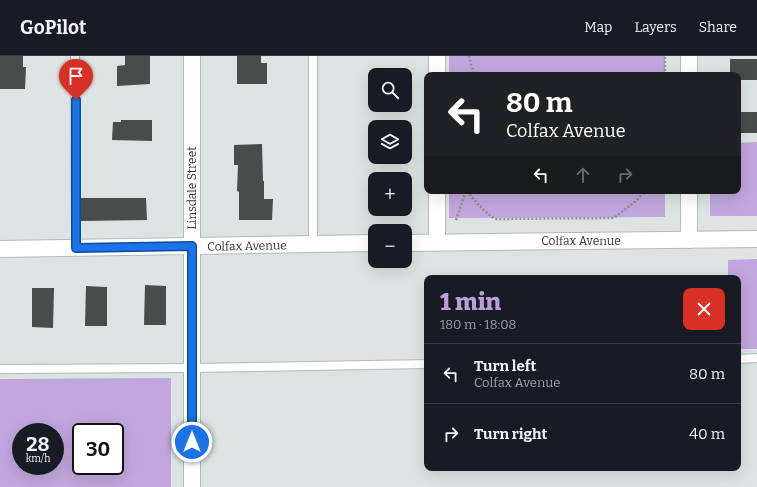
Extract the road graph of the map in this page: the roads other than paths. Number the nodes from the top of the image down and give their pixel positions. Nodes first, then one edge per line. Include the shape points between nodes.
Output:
1 (76, 56) edge
2 (192, 56) edge
3 (313, 56) edge
4 (437, 56) edge
5 (689, 56) edge
6 (437, 72) edge
7 (689, 72) edge
8 (437, 194) edge
9 (689, 194) edge
10 (757, 239) edge
11 (689, 240) junction
12 (437, 242) junction
13 (368, 243) edge
14 (412, 243) edge
15 (313, 244) junction
16 (192, 246) junction
17 (76, 248) junction
18 (0, 249) edge
19 (757, 358) edge
20 (741, 359) edge
21 (424, 364) edge
22 (192, 368) junction
23 (0, 369) edge
24 (192, 487) edge

1 - 17 lane
2 - 16 street, Linsdale Street
3 - 15 lane
4 - 6 street
5 - 7 street
8 - 12 street
9 - 11 street
10 - 11 street, Colfax Avenue
11 - 12 street, Colfax Avenue
12 - 14 street, Colfax Avenue
13 - 15 street, Colfax Avenue
15 - 16 street, Colfax Avenue
16 - 17 street, Colfax Avenue
16 - 22 street, Linsdale Street
17 - 18 street, Colfax Avenue
19 - 20 lane
21 - 22 lane
22 - 23 lane
22 - 24 street, Linsdale Street

